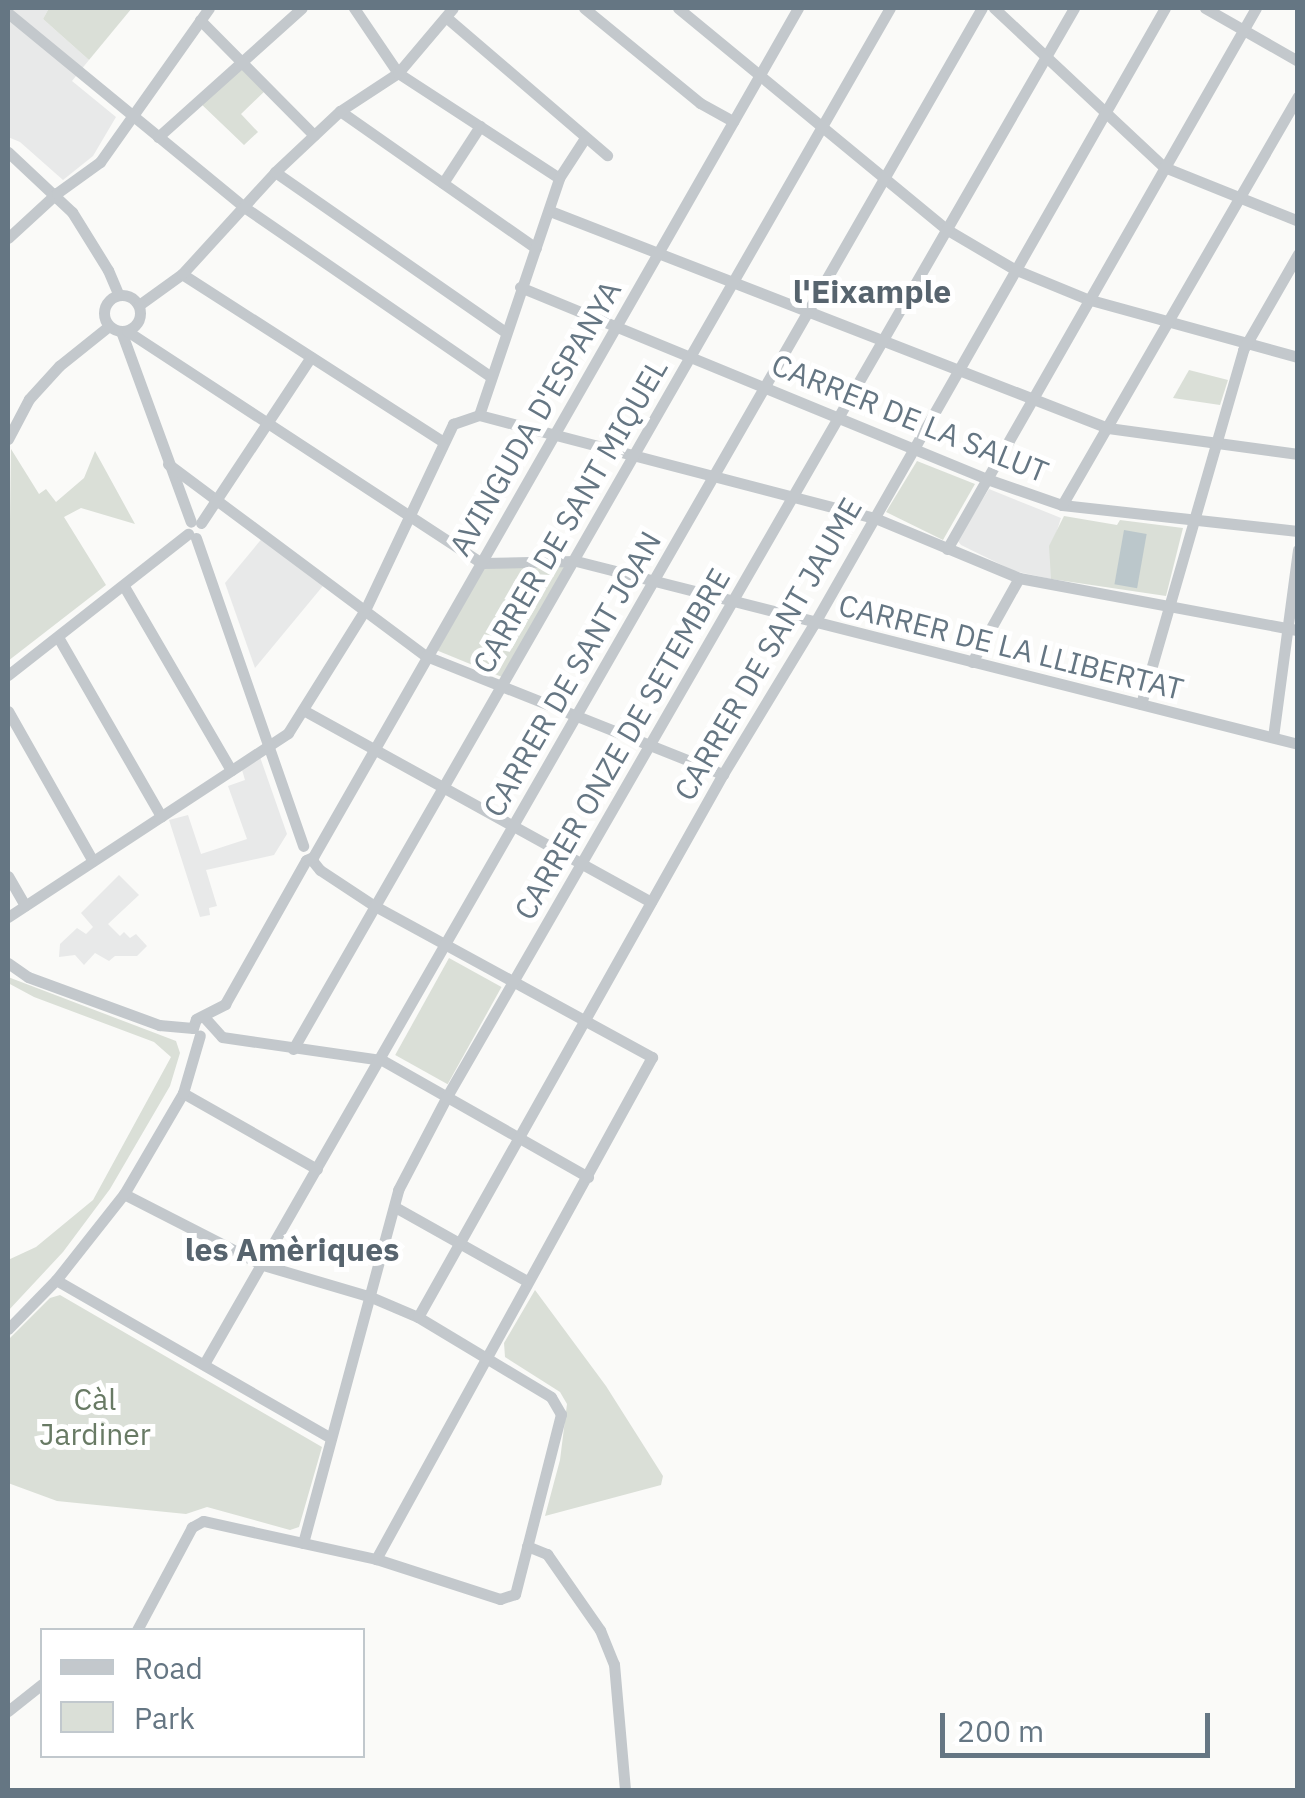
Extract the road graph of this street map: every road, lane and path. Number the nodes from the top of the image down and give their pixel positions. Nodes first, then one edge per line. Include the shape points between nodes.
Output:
1 (209, 8) edge
2 (302, 8) edge
3 (354, 8) edge
4 (584, 8) edge
5 (678, 8) edge
6 (798, 8) edge
7 (890, 8) edge
8 (982, 8) edge
9 (994, 8) edge
10 (1074, 8) edge
11 (1165, 8) edge
12 (1206, 8) edge
13 (1256, 8) edge
14 (8, 13) edge
15 (450, 13) edge
16 (200, 20) junction
17 (1243, 30) junction
18 (1046, 56) junction
19 (241, 61) junction
20 (1298, 61) edge
21 (398, 74) junction
22 (759, 75) junction
23 (1298, 96) edge
24 (340, 111) junction
25 (1104, 112) junction
26 (132, 116) junction
27 (733, 122) junction
28 (480, 126) junction
29 (822, 126) junction
30 (314, 135) junction
31 (158, 138) junction
32 (585, 138) junction
33 (8, 152) edge
34 (607, 155) dead end
35 (1164, 167) junction
36 (276, 172) junction
37 (884, 176) junction
38 (559, 178) junction
39 (443, 183) junction
40 (57, 193) junction
41 (1238, 199) junction
42 (244, 207) junction
43 (550, 211) junction
44 (1298, 222) edge
45 (946, 229) junction
46 (8, 238) edge
47 (536, 248) junction
48 (1298, 254) edge
49 (657, 256) junction
50 (1014, 269) junction
51 (182, 274) junction
52 (733, 285) junction
53 (520, 287) junction
54 (118, 294) junction
55 (1088, 299) junction
56 (139, 306) junction
57 (808, 311) junction
58 (1167, 323) junction
59 (616, 327) junction
60 (119, 329) junction
61 (505, 332) junction
62 (884, 340) junction
63 (1246, 344) junction
64 (1298, 357) edge
65 (310, 358) junction
66 (690, 358) junction
67 (957, 369) junction
68 (491, 377) junction
69 (762, 387) junction
70 (1033, 397) junction
71 (479, 415) junction
72 (839, 417) junction
73 (270, 425) junction
74 (1108, 428) junction
75 (9, 433) edge
76 (552, 437) junction
77 (444, 442) junction
78 (1216, 444) junction
79 (914, 448) junction
80 (1298, 454) edge
81 (632, 458) junction
82 (168, 464) junction
83 (714, 475) junction
84 (987, 479) junction
85 (795, 494) junction
86 (220, 500) junction
87 (1062, 505) junction
88 (410, 514) junction
89 (874, 518) junction
90 (1194, 520) junction
91 (194, 529) junction
92 (1298, 531) edge
93 (947, 548) junction
94 (1298, 550) edge
95 (576, 561) junction
96 (482, 562) junction
97 (1020, 578) junction
98 (653, 580) junction
99 (125, 588) junction
100 (734, 601) junction
101 (1169, 606) junction
102 (366, 608) junction
103 (814, 624) junction
104 (1292, 629) edge
105 (58, 637) junction
106 (426, 656) junction
107 (972, 662) junction
108 (8, 675) edge
109 (502, 685) junction
110 (1141, 704) junction
111 (8, 710) edge
112 (305, 711) junction
113 (576, 713) junction
114 (1274, 738) junction
115 (650, 744) junction
116 (1298, 744) edge
117 (268, 748) junction
118 (374, 748) junction
119 (230, 770) junction
120 (723, 774) junction
121 (442, 789) junction
122 (161, 816) junction
123 (513, 826) junction
124 (309, 854) junction
125 (92, 861) junction
126 (580, 864) junction
127 (8, 876) edge
128 (651, 902) junction
129 (24, 905) junction
130 (373, 905) junction
131 (8, 917) edge
132 (448, 944) junction
133 (8, 964) edge
134 (514, 981) junction
135 (585, 1021) junction
136 (208, 1022) junction
137 (197, 1032) junction
138 (293, 1048) junction
139 (382, 1060) junction
140 (183, 1093) junction
141 (446, 1098) junction
142 (518, 1138) junction
143 (317, 1168) junction
144 (588, 1178) junction
145 (124, 1194) junction
146 (395, 1207) junction
147 (460, 1244) junction
148 (263, 1265) junction
149 (56, 1280) junction
150 (527, 1281) junction
151 (371, 1297) junction
152 (418, 1317) junction
153 (8, 1329) edge
154 (485, 1359) junction
155 (204, 1364) junction
156 (331, 1438) junction
157 (303, 1543) junction
158 (527, 1546) junction
159 (376, 1559) junction
160 (137, 1628) edge
161 (40, 1686) edge
162 (8, 1711) edge
163 (625, 1790) edge

1 - 16 street
2 - 19 street
3 - 21 street
4 - 27 street
5 - 22 street
6 - 22 street, AVINGUDA D'ESPANYA
7 - 29 street, CARRER DE SANT MIQUEL
8 - 37 street, CARRER DE SANT JOAN
9 - 18 street
10 - 18 street, CARRER ONZE DE SETEMBRE
11 - 25 street, CARRER DE SANT JAUME
12 - 17 street
13 - 17 street
14 - 26 street
15 - 21 street
15 - 32 street
16 - 19 street
16 - 26 street
17 - 20 street
17 - 35 street
18 - 25 street
18 - 45 street, CARRER ONZE DE SETEMBRE
19 - 30 street
19 - 31 street
21 - 24 street
21 - 28 street
22 - 27 street, AVINGUDA D'ESPANYA
22 - 29 street
23 - 41 street
24 - 30 street
24 - 39 street
25 - 35 street
25 - 50 street, CARRER DE SANT JAUME
26 - 31 street
26 - 40 street via 100,162
27 - 49 street, AVINGUDA D'ESPANYA
28 - 38 street
28 - 39 street
29 - 37 street
29 - 52 street, CARRER DE SANT MIQUEL
30 - 36 street
31 - 42 street
32 - 34 street
32 - 38 street
33 - 40 street
35 - 41 street
35 - 55 street
36 - 42 street
36 - 61 street
37 - 45 street
37 - 57 street, CARRER DE SANT JOAN
38 - 43 street
39 - 47 street
40 - 46 street
40 - 54 street
41 - 44 street
41 - 58 street
42 - 51 street
42 - 68 street
43 - 47 street
43 - 49 street
45 - 50 street
45 - 62 street, CARRER ONZE DE SETEMBRE
47 - 53 street
48 - 63 street
49 - 52 street
49 - 59 street, AVINGUDA D'ESPANYA
50 - 55 street
50 - 67 street, CARRER DE SANT JAUME
51 - 56 street
51 - 65 street
52 - 57 street
52 - 66 street, CARRER DE SANT MIQUEL
53 - 59 street, CARRER DE LA SALUT
53 - 61 street
54 - 56 street
54 - 60 street via 104,308
55 - 58 street
55 - 70 street
56 - 60 street via 137,324
57 - 62 street
57 - 69 street, CARRER DE SANT JOAN
58 - 63 street
58 - 74 street
59 - 66 street, CARRER DE LA SALUT
59 - 76 street, AVINGUDA D'ESPANYA
60 - 73 street
60 - 75 street via 59,366
60 - 82 street
61 - 68 street
62 - 67 street
62 - 72 street, CARRER ONZE DE SETEMBRE
63 - 64 street
63 - 78 street
65 - 73 street
65 - 77 street
66 - 69 street, CARRER DE LA SALUT
66 - 81 street, CARRER DE SANT MIQUEL
67 - 70 street
67 - 79 street, CARRER DE SANT JAUME
68 - 71 street
69 - 72 street, CARRER DE LA SALUT
69 - 83 street, CARRER DE SANT JOAN
70 - 74 street
70 - 84 street
71 - 76 street
71 - 77 street via 453,424
72 - 79 street, CARRER DE LA SALUT
72 - 85 street, CARRER ONZE DE SETEMBRE
73 - 86 street
73 - 88 street
74 - 78 street
74 - 87 street
76 - 81 street
76 - 96 street, AVINGUDA D'ESPANYA
77 - 88 street
78 - 80 street
78 - 90 street
79 - 84 street, CARRER DE LA SALUT
79 - 89 street, CARRER DE SANT JAUME
81 - 83 street
81 - 95 street, CARRER DE SANT MIQUEL
82 - 86 street
82 - 91 street
83 - 85 street
83 - 98 street, CARRER DE SANT JOAN
84 - 87 street, CARRER DE LA SALUT
84 - 93 street
85 - 89 street
85 - 100 street, CARRER ONZE DE SETEMBRE
86 - 91 street
86 - 102 street
87 - 90 street, CARRER DE LA SALUT
88 - 96 street
88 - 102 street
89 - 93 street
89 - 103 street, CARRER DE SANT JAUME
90 - 92 street, CARRER DE LA SALUT
90 - 101 street
91 - 99 street
91 - 117 street
93 - 97 street
94 - 104 street
95 - 96 street, CARRER DE LA LLIBERTAT
95 - 98 street, CARRER DE LA LLIBERTAT
95 - 109 street, CARRER DE SANT MIQUEL
96 - 106 street, AVINGUDA D'ESPANYA
97 - 101 street
97 - 107 street
98 - 100 street, CARRER DE LA LLIBERTAT
98 - 113 street, CARRER DE SANT JOAN
99 - 105 street
99 - 119 street
100 - 103 street, CARRER DE LA LLIBERTAT
100 - 115 street, CARRER ONZE DE SETEMBRE
101 - 104 street
101 - 110 street
102 - 106 street
102 - 112 street
103 - 107 street, CARRER DE LA LLIBERTAT
103 - 120 street, CARRER DE SANT JAUME
104 - 114 street
105 - 108 street
105 - 122 street
106 - 109 street
106 - 118 street, AVINGUDA D'ESPANYA
107 - 110 street, CARRER DE LA LLIBERTAT
109 - 113 street
109 - 121 street, CARRER DE SANT MIQUEL
110 - 114 street, CARRER DE LA LLIBERTAT
111 - 125 street
112 - 117 street
112 - 118 street
113 - 115 street
113 - 123 street, CARRER DE SANT JOAN
114 - 116 street, CARRER DE LA LLIBERTAT
115 - 120 street
115 - 126 street, CARRER ONZE DE SETEMBRE
117 - 119 street
117 - 124 street
118 - 121 street
118 - 124 street, AVINGUDA D'ESPANYA
119 - 122 street
120 - 128 street, CARRER DE SANT JAUME
121 - 123 street
121 - 130 street, CARRER DE SANT MIQUEL
122 - 125 street
123 - 126 street
123 - 132 street, CARRER DE SANT JOAN
124 - 130 street via 320,870
124 - 136 street, AVINGUDA D'ESPANYA via 225,1004
125 - 129 street
126 - 128 street
126 - 134 street, CARRER ONZE DE SETEMBRE
127 - 129 street
128 - 135 street, CARRER DE SANT JAUME
129 - 131 street
130 - 132 street
130 - 138 street, CARRER DE SANT MIQUEL
132 - 134 street
132 - 139 street, CARRER DE SANT JOAN
133 - 137 street via 159,1025
134 - 135 street
134 - 141 street, CARRER ONZE DE SETEMBRE
135 - 142 street, CARRER DE SANT JAUME
135 - 144 street via 652,1057
136 - 137 street, AVINGUDA D'ESPANYA via 196,1019
136 - 138 street via 222,1037
137 - 140 street
138 - 139 street
139 - 141 street
139 - 143 street, CARRER DE SANT JOAN
140 - 143 street
140 - 145 street
141 - 142 street
141 - 146 street, CARRER ONZE DE SETEMBRE
142 - 144 street
142 - 147 street, CARRER DE SANT JAUME
143 - 148 street, CARRER DE SANT JOAN
144 - 150 street
145 - 148 street
145 - 149 street
146 - 147 street
146 - 151 street, CARRER ONZE DE SETEMBRE
147 - 150 street
147 - 152 street, CARRER DE SANT JAUME
148 - 151 street
148 - 155 street, CARRER DE SANT JOAN
149 - 153 street
149 - 155 street
150 - 154 street
151 - 152 street
151 - 156 street, CARRER ONZE DE SETEMBRE
152 - 154 street
154 - 158 street via 551,1397 561,1414
154 - 159 street
155 - 156 street
156 - 157 street, CARRER ONZE DE SETEMBRE
157 - 159 street
157 - 160 street via 197,1524
158 - 159 street via 515,1594 500,1599
158 - 163 street via 547,1554 600,1630 614,1664
161 - 162 street

